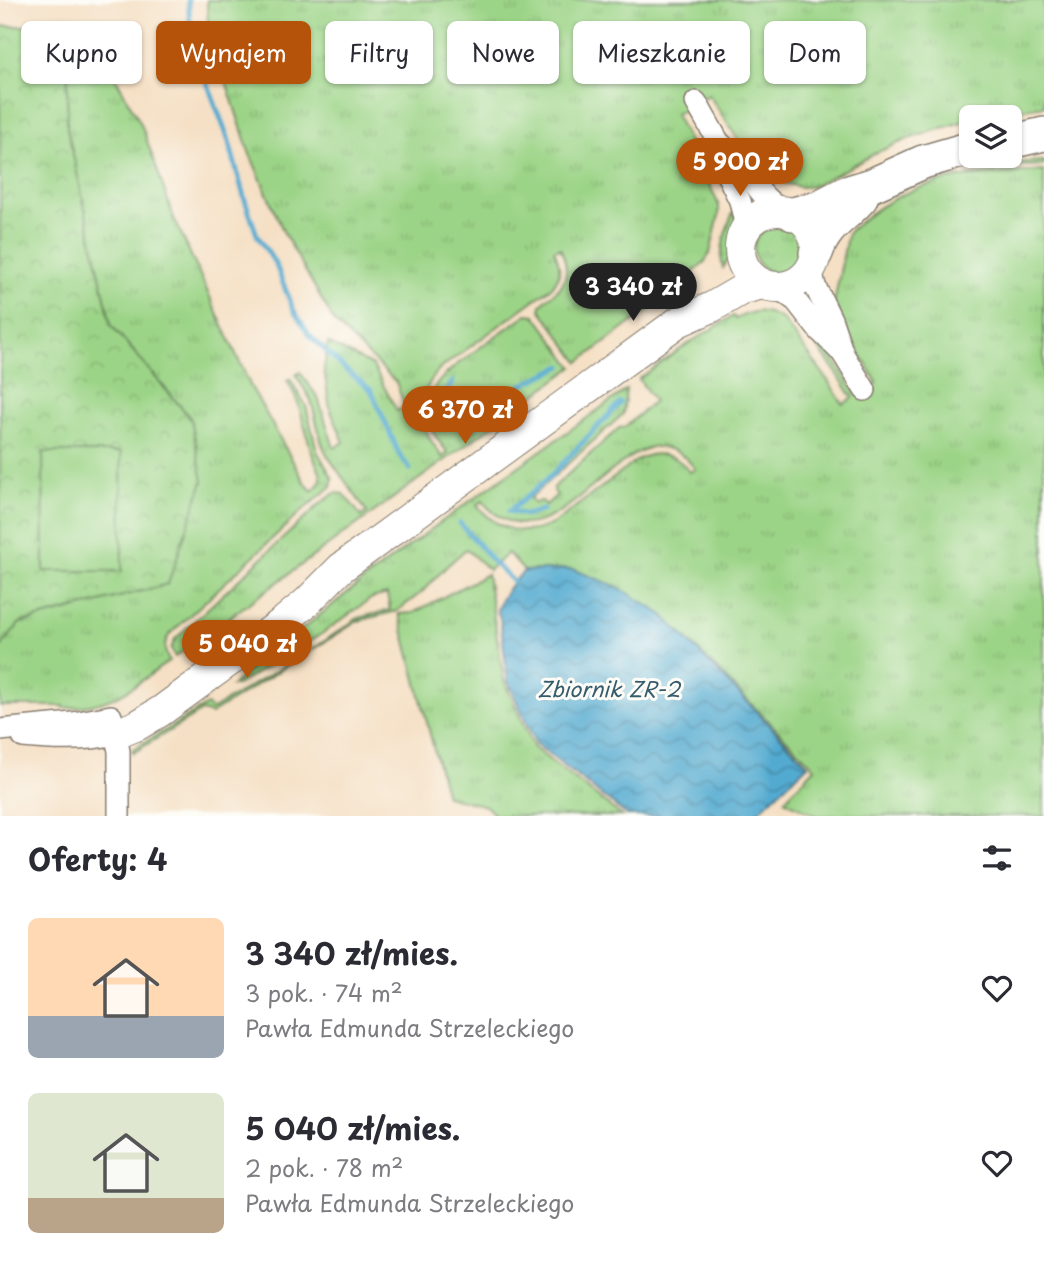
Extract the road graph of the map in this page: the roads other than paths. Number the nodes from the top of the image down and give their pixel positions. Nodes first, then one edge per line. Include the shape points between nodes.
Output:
1 (696, 102) dead end
2 (718, 141) junction
3 (959, 152) edge
4 (872, 185) junction
5 (789, 213) junction
6 (741, 243) junction
7 (815, 258) junction
8 (770, 286) junction
9 (678, 322) junction
10 (843, 354) junction
11 (865, 390) dead end
12 (113, 725) junction
13 (0, 733) edge
14 (119, 816) edge

1 - 2 street
2 - 5 street via 762,195
2 - 6 street via 743,209
3 - 4 main road
4 - 5 main road via 809,211
4 - 7 main road via 824,234
5 - 6 main road via 774,211 755,218
5 - 7 main road via 809,226 816,244
6 - 8 main road via 747,271
6 - 9 main road via 729,269
7 - 8 main road via 802,279
7 - 10 street via 813,282
8 - 9 main road via 743,289
8 - 10 street via 796,301
9 - 12 main road via 341,568 276,604 130,708
10 - 11 street
12 - 13 street via 73,723
12 - 14 street via 119,751

